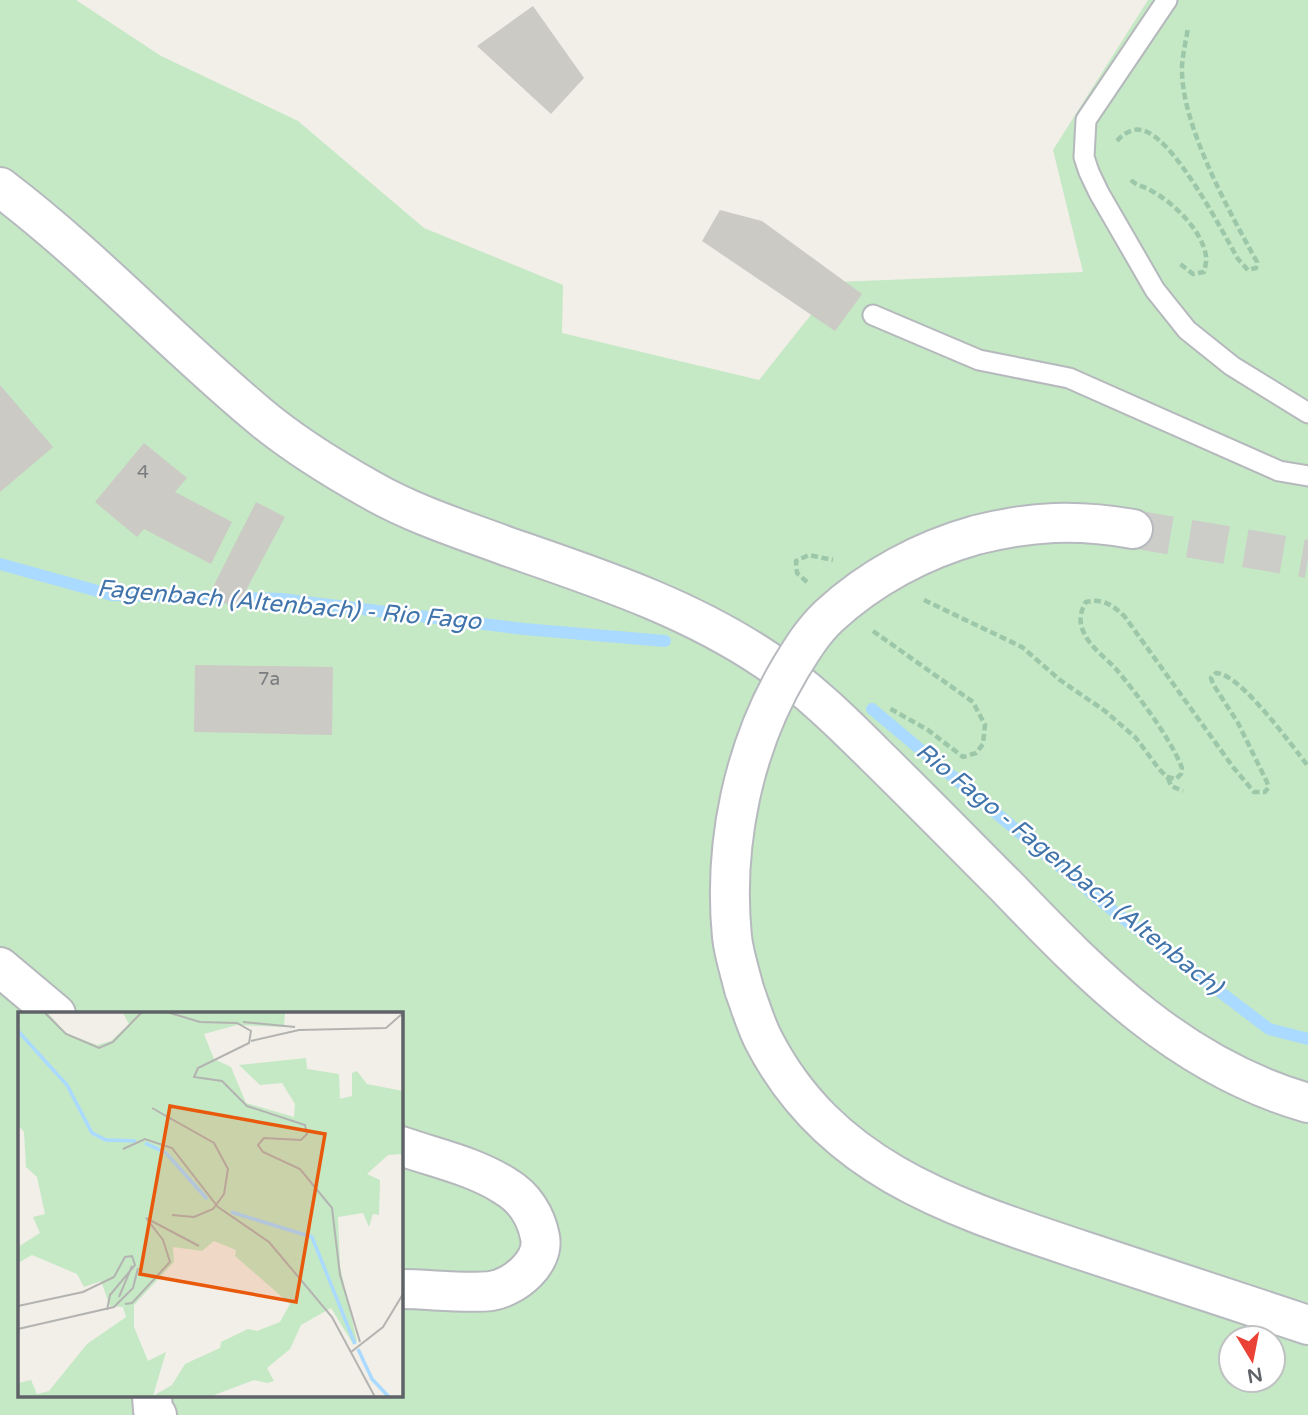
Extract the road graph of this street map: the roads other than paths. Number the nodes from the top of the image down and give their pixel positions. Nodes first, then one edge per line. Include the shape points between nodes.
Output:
1 (1167, 0) edge
2 (0, 187) edge
3 (873, 315) dead end
4 (1308, 413) edge
5 (1308, 476) edge
6 (1133, 528) tunnel mouth
7 (0, 967) edge
8 (54, 1012) edge
9 (1308, 1103) edge
10 (402, 1146) edge
11 (402, 1289) edge
12 (1308, 1325) edge

1 - 4 lane via 1086,120 1084,157 1099,193 1155,290 1187,330 1232,366
2 - 9 main road via 257,414 304,450 415,512 651,598 719,630 767,661 822,702 1086,968 1142,1016 1236,1077
3 - 5 lane via 979,360 1069,379 1279,471
6 - 12 main road, bridge via 1057,521 1015,525 948,542 863,587 827,618 776,692 743,780 730,892 732,940 763,1038 791,1083 830,1128 862,1154 937,1199 990,1220
7 - 8 main road
10 - 11 main road via 480,1172 507,1186 525,1202 537,1223 542,1247 533,1265 517,1280 493,1291

